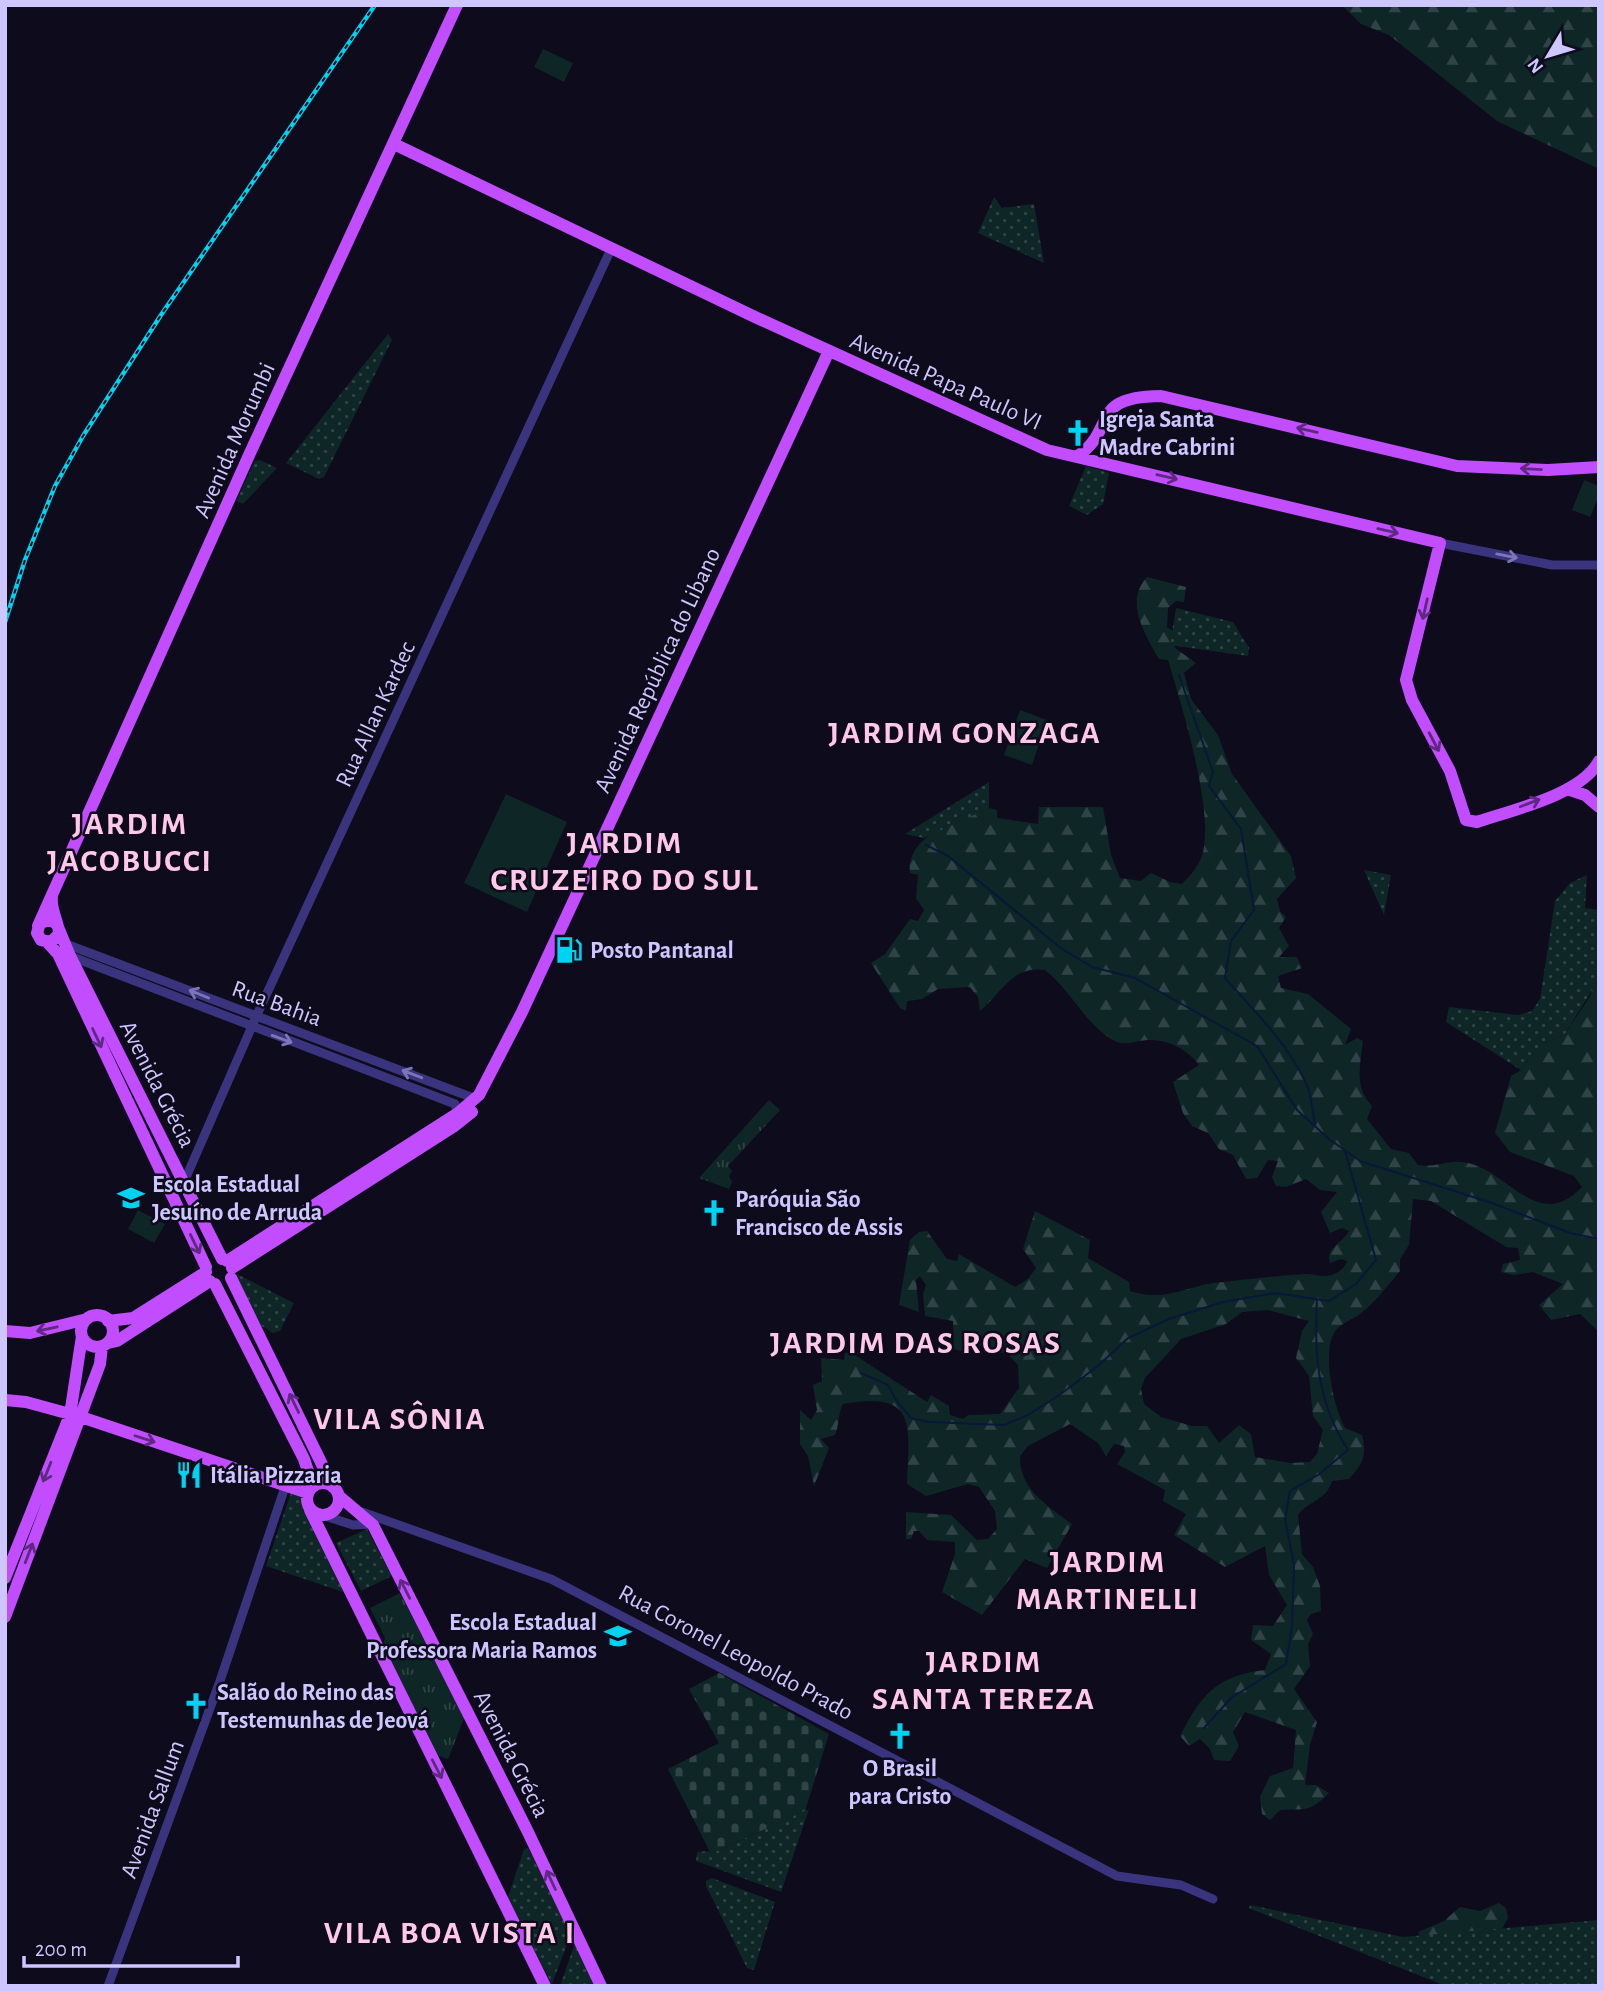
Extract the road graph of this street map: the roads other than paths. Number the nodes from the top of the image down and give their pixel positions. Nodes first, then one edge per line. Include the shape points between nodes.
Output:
1 (457, 5) edge
2 (394, 144) junction
3 (611, 249) junction
4 (829, 351) junction
5 (1096, 442) junction
6 (1076, 457) junction
7 (1114, 464) junction
8 (1599, 467) edge
9 (1440, 543) junction
10 (1599, 565) edge
11 (1596, 767) edge
12 (1567, 789) junction
13 (1599, 801) edge
14 (1599, 807) edge
15 (53, 892) junction
16 (57, 925) junction
17 (38, 926) junction
18 (47, 942) junction
19 (65, 951) junction
20 (256, 1017) junction
21 (251, 1028) junction
22 (460, 1093) junction
23 (478, 1101) junction
24 (456, 1108) junction
25 (184, 1182) junction
26 (169, 1190) junction
27 (228, 1266) junction
28 (210, 1276) junction
29 (87, 1319) junction
30 (108, 1321) junction
31 (255, 1322) junction
32 (240, 1330) junction
33 (5, 1331) edge
34 (82, 1336) junction
35 (262, 1337) junction
36 (105, 1344) junction
37 (247, 1345) junction
38 (5, 1400) edge
39 (75, 1416) junction
40 (312, 1442) junction
41 (299, 1448) junction
42 (285, 1487) junction
43 (310, 1490) junction
44 (336, 1491) junction
45 (310, 1510) junction
46 (325, 1516) junction
47 (379, 1522) junction
48 (5, 1578) edge
49 (5, 1616) edge
50 (1213, 1899) dead end
51 (108, 1986) edge
52 (545, 1986) edge
53 (601, 1986) edge

1 - 2 main road, Avenida Morumbi
2 - 3 main road, Avenida Papa Paulo VI
2 - 15 main road, Avenida Morumbi
3 - 4 main road, Avenida Papa Paulo VI
3 - 20 street, Rua Allan Kardec
4 - 6 main road, Avenida Papa Paulo VI via 1039,447
4 - 23 main road, Avenida República do Libano
5 - 6 main road
5 - 7 main road
8 -> 5 main road via 1457,466 1161,396 1132,399 1111,408
6 - 7 main road, Avenida Papa Paulo VI
7 -> 9 main road, Avenida Papa Paulo VI
9 -> 10 street, Avenida Papa Paulo VI via 1552,565
9 -> 12 main road via 1406,680 1450,771 1466,820 1477,822
11 - 12 main road
11 - 13 main road via 1593,787
12 - 14 main road via 1585,795
15 - 16 main road via 52,914
15 - 17 main road, Avenida Morumbi
16 - 17 main road via 47,920
16 - 18 main road via 57,938
16 - 19 main road, Avenida Grécia
17 - 18 main road via 38,937
18 - 19 main road, Avenida Grécia
20 -> 19 street, Rua Bahia
19 - 21 street, Rua Bahia
19 - 25 main road, Avenida Grécia
19 -> 26 main road, Avenida Grécia
20 - 21 street, Rua Allan Kardec
22 -> 20 street, Rua Bahia
21 -> 24 street, Rua Bahia
21 - 25 street, Rua Allan Kardec
22 - 23 street, Rua Bahia
22 - 24 street
23 - 24 main road
23 - 27 main road via 453,1127
24 - 27 main road
25 - 26 street
25 - 27 main road, Avenida Grécia
26 -> 28 main road, Avenida Grécia
27 - 28 main road via 214,1260
27 - 28 main road via 222,1284
27 - 31 main road, Avenida Grécia
28 - 30 main road via 133,1318
28 - 32 main road, Avenida Grécia
28 - 36 main road via 117,1341
29 - 30 main road via 98,1316
29 -> 33 main road via 30,1333
29 - 34 main road
30 - 36 main road via 113,1332
31 - 32 main road
31 - 35 main road, Avenida Grécia
32 - 37 main road, Avenida Grécia
34 - 36 main road via 89,1345
34 - 39 main road
35 - 37 main road
40 -> 35 main road, Avenida Grécia
36 - 39 main road
37 - 41 main road, Avenida Grécia
38 - 39 main road
39 -> 42 main road
39 -> 48 main road
49 -> 39 main road
40 - 41 main road
40 - 44 main road, Avenida Grécia
41 - 43 main road, Avenida Grécia via 311,1473
42 - 43 main road
42 - 51 street, Avenida Sallum via 220,1681
43 - 44 main road via 326,1483
43 - 45 main road
44 - 46 main road via 336,1509
44 - 47 main road, Avenida Grécia via 357,1511
45 - 46 main road
45 -> 52 main road
46 - 47 street, Rua Coronel Leopoldo Prado via 353,1525
47 - 50 street, Rua Coronel Leopoldo Prado via 551,1578 1117,1876 1181,1885
53 -> 47 main road, Avenida Grécia

